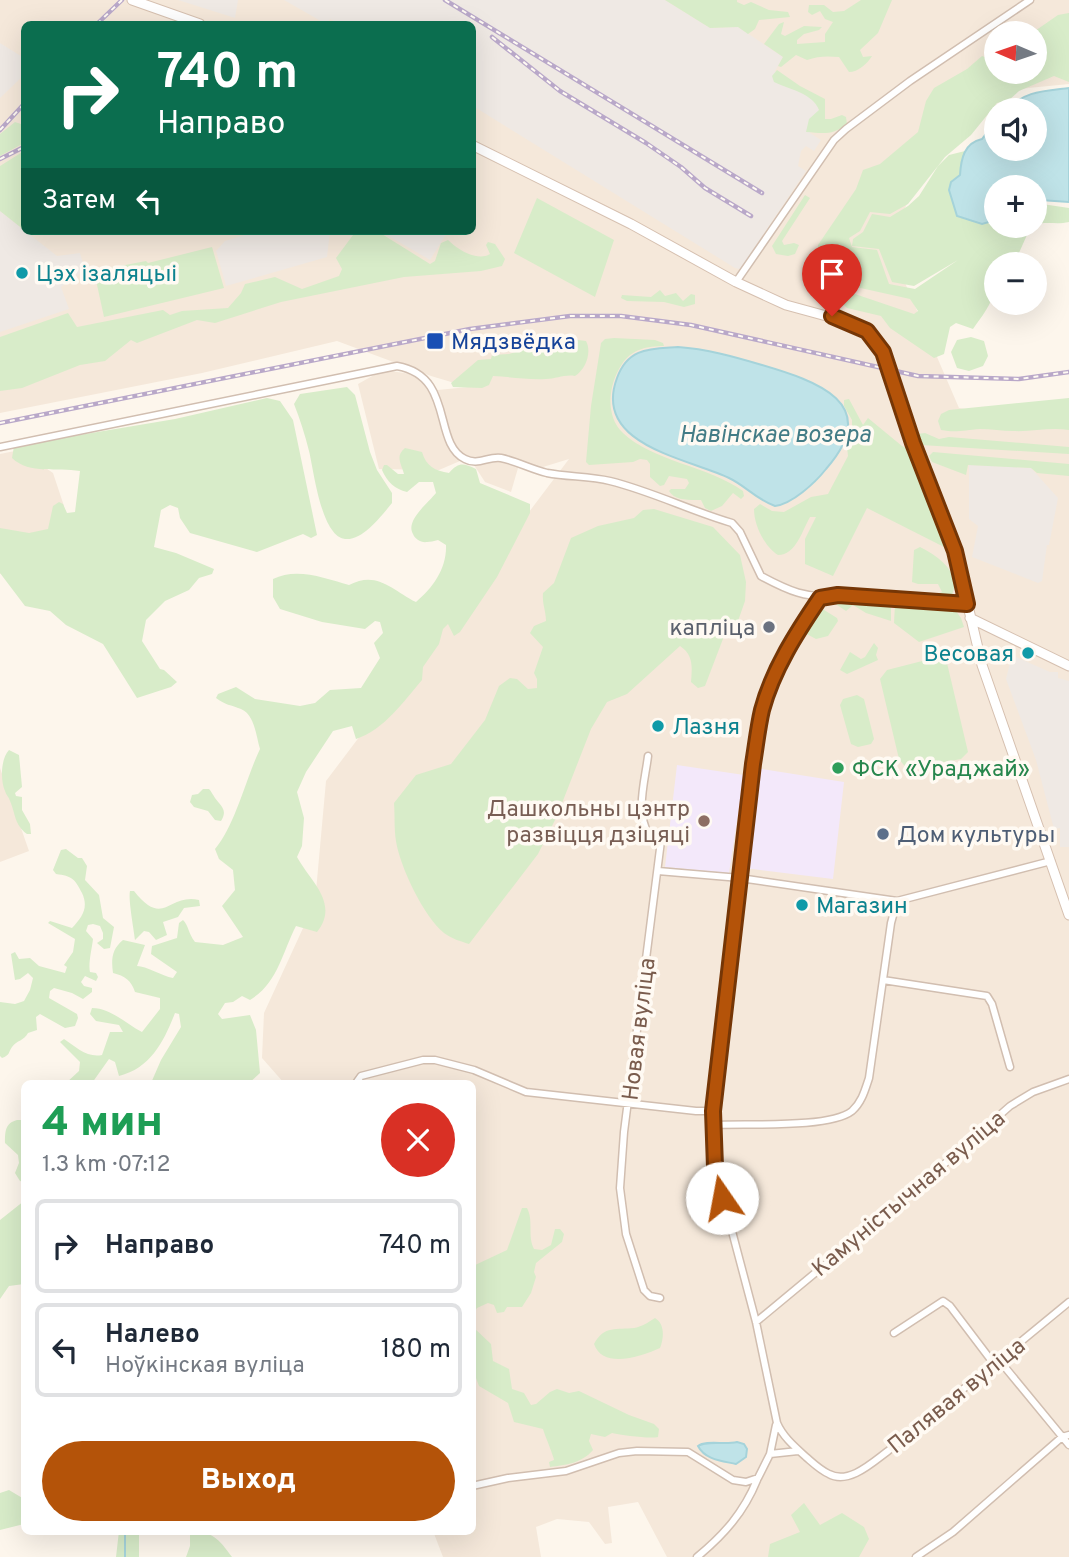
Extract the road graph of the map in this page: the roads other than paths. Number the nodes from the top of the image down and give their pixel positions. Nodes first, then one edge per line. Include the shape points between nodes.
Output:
1 (132, 0) edge
2 (1030, 0) edge
3 (192, 21) edge
4 (476, 147) edge
5 (736, 282) junction
6 (0, 447) edge
7 (820, 598) junction
8 (967, 604) junction
9 (970, 618) junction
10 (1069, 666) edge
11 (648, 756) dead end
12 (1051, 862) junction
13 (658, 871) junction
14 (740, 878) junction
15 (897, 901) junction
16 (1069, 915) edge
17 (883, 980) junction
18 (1010, 1067) dead end
19 (1069, 1079) edge
20 (358, 1080) edge
21 (629, 1103) junction
22 (713, 1111) junction
23 (713, 1125) junction
24 (660, 1298) dead end
25 (1069, 1302) edge
26 (756, 1322) junction
27 (894, 1333) dead end
28 (997, 1362) junction
29 (777, 1423) junction
30 (1066, 1436) edge
31 (1069, 1445) edge
32 (799, 1451) junction
33 (770, 1454) junction
34 (758, 1478) junction
35 (476, 1485) edge
36 (697, 1557) edge
37 (916, 1557) edge

1 - 3 main road
2 - 5 street via 910,81 834,140
4 - 5 main road
5 - 8 main road via 786,304 852,323 879,345 955,551
6 - 7 street via 358,373 408,368 428,383 451,446 464,459 482,462 499,457 548,473 610,481 732,523 761,576
7 - 8 street via 838,595
7 - 14 street via 790,645 762,709
8 - 9 main road
9 - 10 main road
9 - 12 main road
11 - 13 street, Новая вуліца via 642,808 649,835 662,841
12 - 15 street
12 - 16 main road
13 - 14 street
13 - 21 street, Новая вуліца
14 - 15 street
14 - 22 street
15 - 17 street
17 - 18 street via 987,996
17 - 23 street via 869,1078 862,1098 849,1113 809,1123
19 - 26 street, Камуністычная вуліца via 1010,1106
20 - 21 street via 435,1059 526,1092
21 - 22 street
21 - 24 street, Новая вуліца via 620,1188 626,1234 644,1290
22 - 23 street
23 - 26 street via 718,1183
25 - 28 street, Палявая вуліца
26 - 29 street
27 - 28 street via 943,1301
28 - 30 street
28 - 32 street, Палявая вуліца via 870,1464 848,1476 825,1472
29 - 32 street
29 - 33 street
30 - 31 street
30 - 37 street via 953,1532
32 - 33 street
33 - 34 street
34 - 35 street via 733,1480 688,1452 637,1451 565,1471
34 - 36 street via 727,1532

